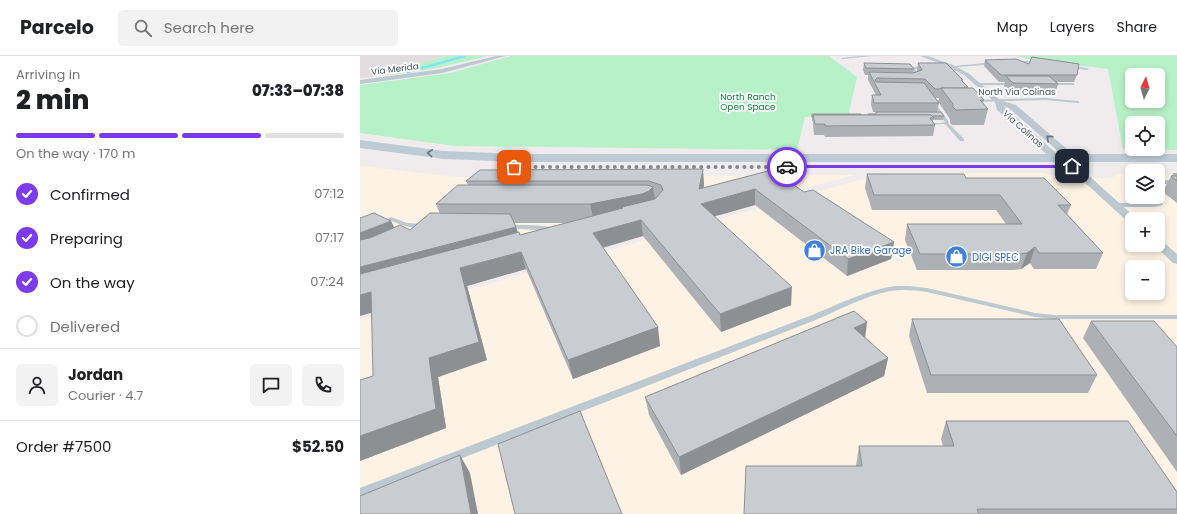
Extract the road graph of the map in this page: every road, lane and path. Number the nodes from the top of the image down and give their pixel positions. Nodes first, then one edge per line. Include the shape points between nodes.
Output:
1 (503, 56) edge
2 (864, 56) edge
3 (872, 56) edge
4 (923, 56) edge
5 (842, 58) dead end
6 (1010, 62) edge
7 (1002, 63) edge
8 (1041, 63) edge
9 (951, 66) junction
10 (1064, 66) edge
11 (930, 67) edge
12 (937, 67) edge
13 (1087, 69) dead end
14 (912, 78) edge
15 (360, 82) edge
16 (980, 84) junction
17 (1019, 84) edge
18 (1042, 84) edge
19 (1073, 84) edge
20 (928, 94) edge
21 (932, 100) junction
22 (939, 100) edge
23 (969, 101) edge
24 (998, 101) junction
25 (1078, 102) dead end
26 (889, 114) edge
27 (934, 114) edge
28 (942, 114) junction
29 (859, 123) edge
30 (867, 123) junction
31 (874, 123) edge
32 (946, 123) junction
33 (920, 124) edge
34 (962, 140) dead end
35 (360, 144) edge
36 (360, 155) edge
37 (567, 158) junction
38 (1056, 158) junction
39 (1177, 158) edge
40 (1072, 162) junction
41 (450, 165) junction
42 (1177, 166) edge
43 (1165, 182) edge
44 (1177, 182) edge
45 (1160, 204) edge
46 (1116, 205) junction
47 (1125, 213) edge
48 (391, 219) edge
49 (498, 227) edge
50 (419, 232) edge
51 (548, 237) edge
52 (1165, 249) edge
53 (1177, 260) edge
54 (1177, 317) edge
55 (360, 493) edge

1 - 15 street, Via Merida via 442,71
2 - 3 lane
2 - 5 lane
4 - 9 street, Via Colinas
6 - 8 lane
7 - 9 lane
9 - 12 lane
9 - 16 street, Via Colinas
10 - 13 lane
11 - 14 lane via 913,68 917,76
16 - 17 lane, North Via Colinas
16 - 24 street, Via Colinas
18 - 19 lane, North Via Colinas
20 - 21 lane
21 - 22 lane
21 - 28 lane
23 - 24 lane, North Via Colinas
24 - 25 lane, North Via Colinas via 1044,99
24 - 38 street, Via Colinas via 1000,108
40 -> 24 street, Via Colinas via 1013,107
26 - 30 lane via 864,115
27 - 28 lane
28 - 32 lane via 947,120
29 - 30 lane
30 - 31 lane
32 - 33 lane
32 - 34 lane
37 -> 35 main road via 444,155
36 - 41 main road
37 - 38 main road
37 - 41 main road via 544,162 462,160
38 - 40 main road
39 - 40 main road
40 - 41 main road via 903,167
40 - 42 main road
40 - 46 street, Via Colinas
43 - 44 lane
45 - 46 lane
46 - 47 street, Via Colinas
48 - 50 lane via 406,225 430,225
49 - 51 lane via 562,230
52 - 53 street
54 - 55 lane via 1054,317 927,290 891,289

